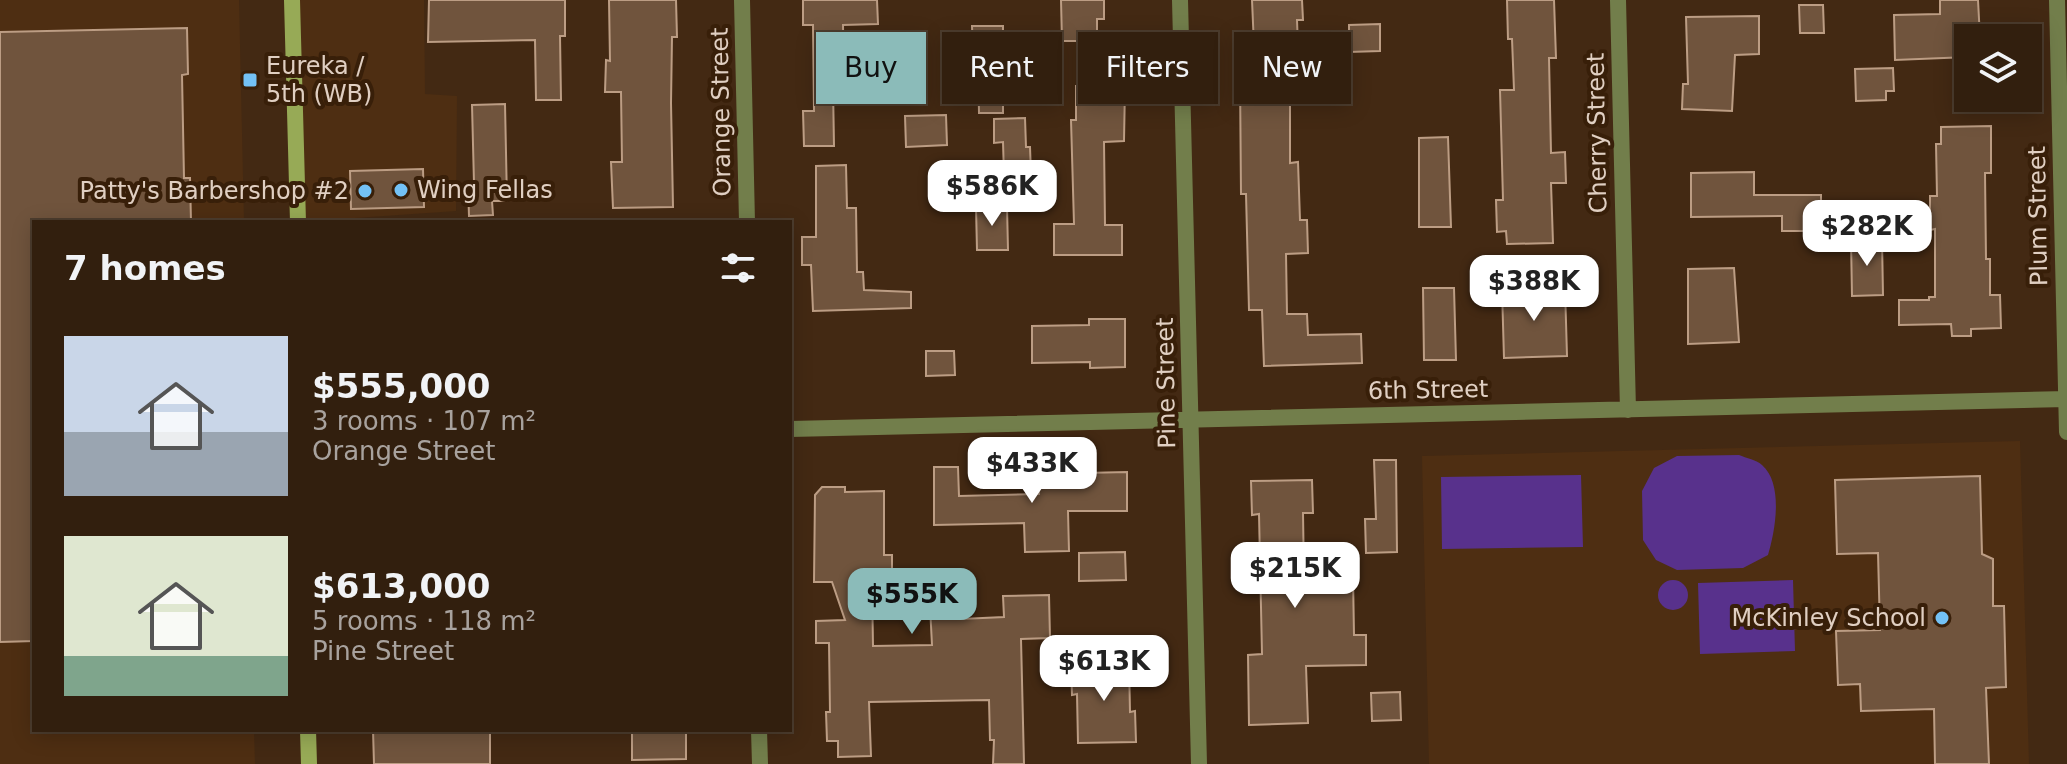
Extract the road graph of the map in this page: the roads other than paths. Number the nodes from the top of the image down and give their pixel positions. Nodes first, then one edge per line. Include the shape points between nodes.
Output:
1 (292, 0) edge
2 (742, 0) edge
3 (1180, 0) edge
4 (1618, 0) edge
5 (2057, 0) edge
6 (298, 220) edge
7 (747, 220) edge
8 (2067, 400) edge
9 (1628, 410) junction
10 (1191, 420) junction
11 (792, 429) edge
12 (2067, 432) edge
13 (308, 732) edge
14 (759, 732) edge
15 (309, 764) edge
16 (760, 764) edge
17 (1199, 764) edge

1 - 6 main road
2 - 7 street, Orange Street
3 - 10 street, Pine Street
4 - 9 street, Cherry Street
5 - 8 street, Plum Street
8 - 9 street, 6th Street
8 - 12 street, Plum Street
9 - 10 street, 6th Street
10 - 11 street, 6th Street
10 - 17 street, Pine Street
13 - 15 main road
14 - 16 street

